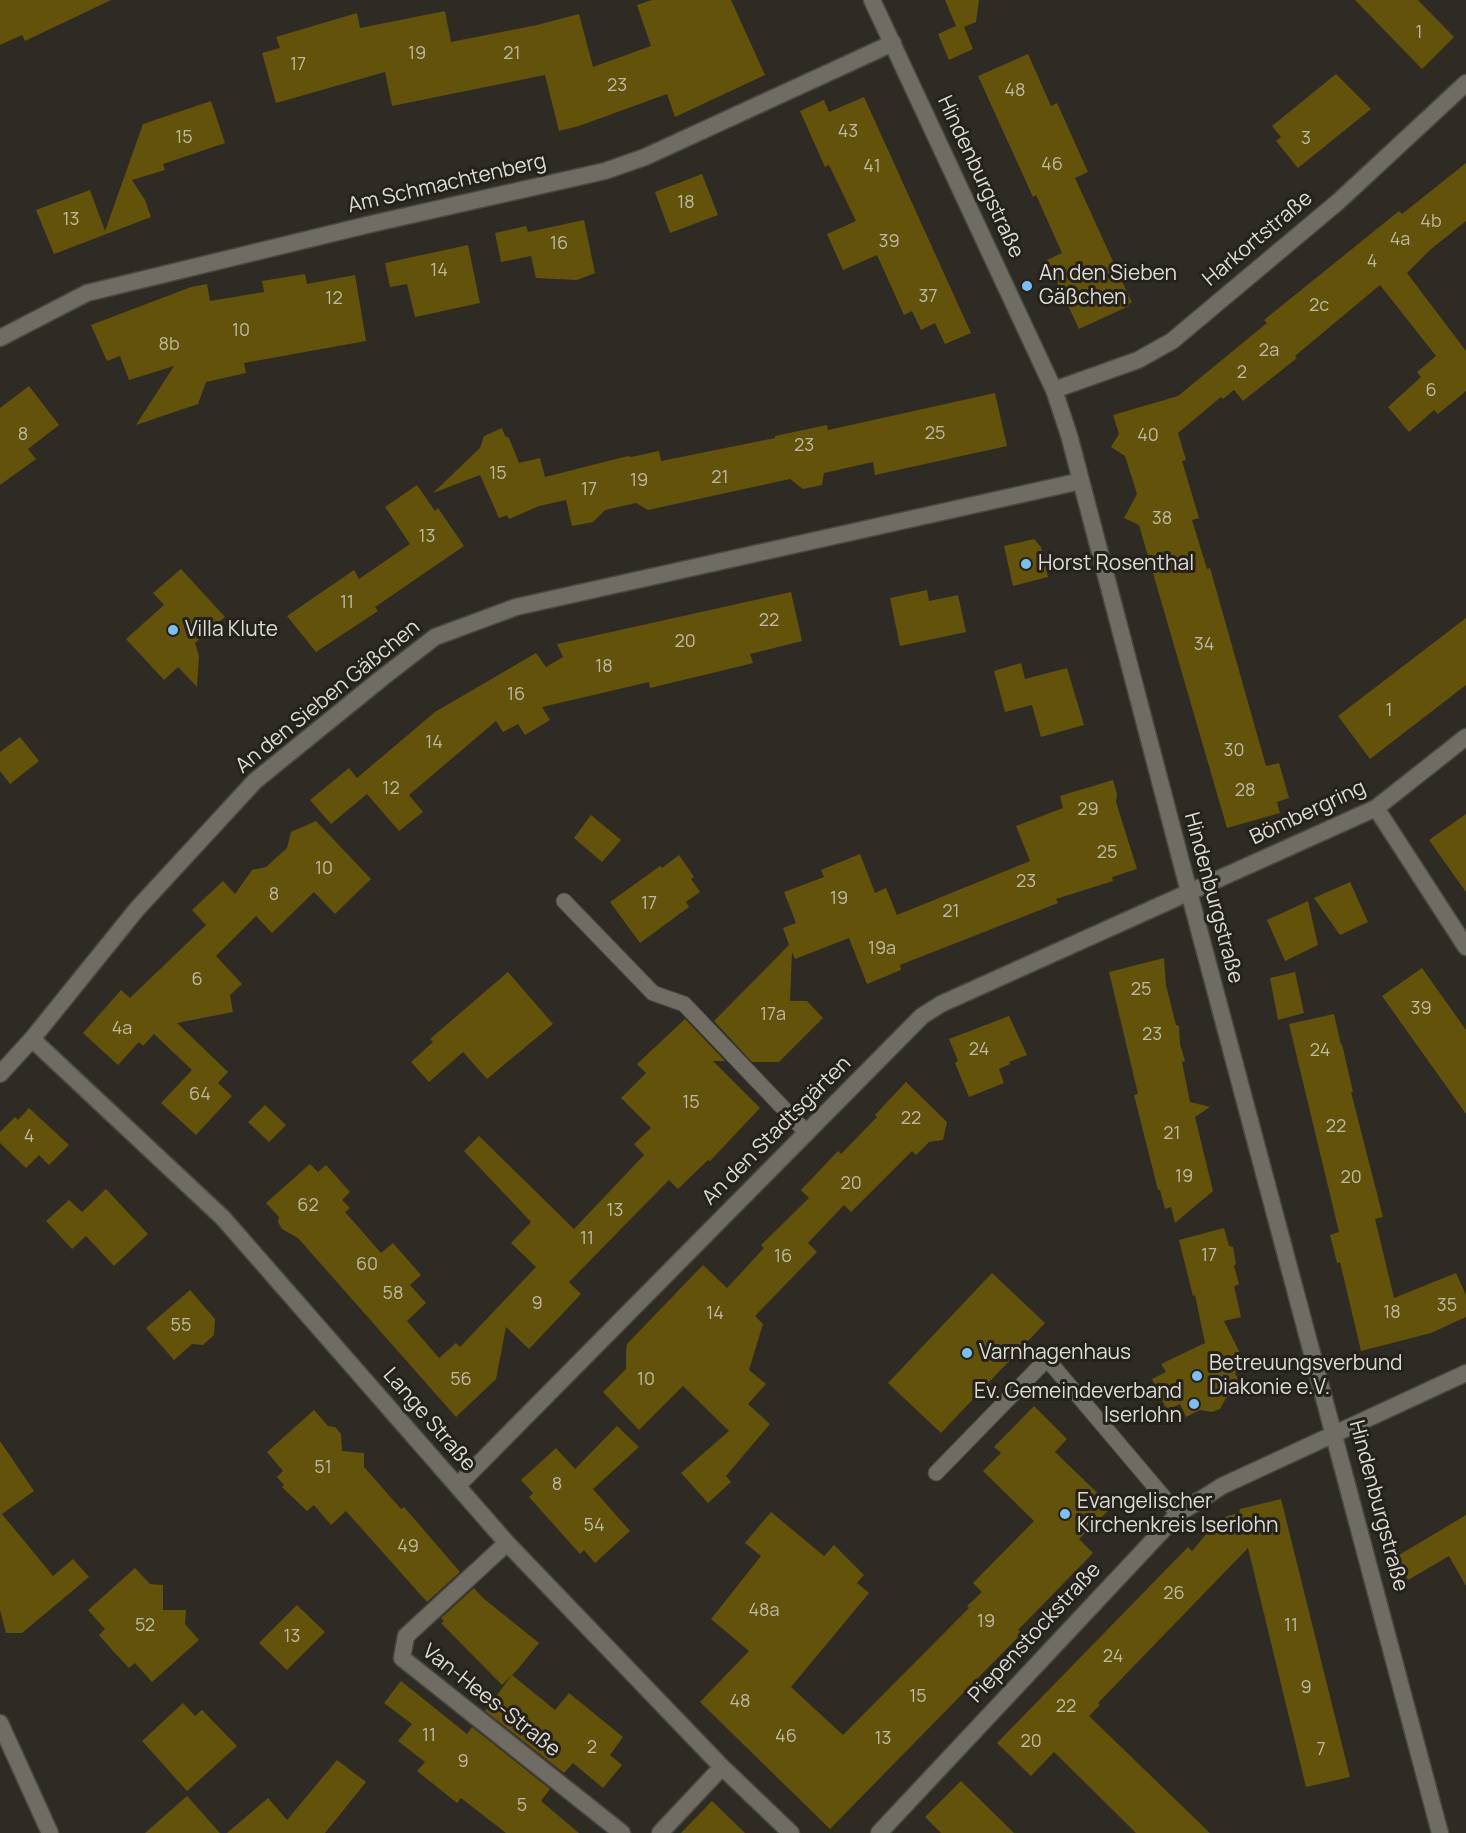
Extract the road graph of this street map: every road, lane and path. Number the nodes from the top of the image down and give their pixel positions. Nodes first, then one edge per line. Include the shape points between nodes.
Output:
1 (872, 0) edge
2 (893, 43) junction
3 (1466, 83) edge
4 (0, 338) edge
5 (1054, 390) junction
6 (1081, 481) junction
7 (1466, 737) edge
8 (1376, 808) junction
9 (1188, 892) junction
10 (564, 902) dead end
11 (1466, 946) edge
12 (32, 1040) junction
13 (0, 1074) edge
14 (807, 1133) junction
15 (1466, 1373) edge
16 (1336, 1434) junction
17 (936, 1473) dead end
18 (457, 1486) junction
19 (1178, 1514) junction
20 (507, 1543) junction
21 (0, 1723) edge
22 (722, 1767) junction
23 (50, 1833) edge
24 (621, 1833) edge
25 (660, 1833) edge
26 (791, 1833) edge
27 (879, 1833) edge
28 (1440, 1833) edge

1 - 2 street, Hindenburgstraße
2 - 4 street, Am Schmachtenberg via 615,168 87,293
2 - 5 street, Hindenburgstraße
3 - 5 street, Harkortstraße via 1339,201 1172,340 1138,360
5 - 6 street, Hindenburgstraße
6 - 9 street, Hindenburgstraße
6 - 12 street, An den Sieben Gäßchen via 516,607 435,638 255,781 137,909
7 - 8 street, Bömbergring
8 - 9 street, Bömbergring
8 - 11 street
9 - 14 street, An den Stadtsgärten via 922,1016
9 - 16 street, Hindenburgstraße
10 - 14 lane via 653,993 684,1004
12 - 13 street, An den Sieben Gäßchen
12 - 18 street, Lange Straße via 223,1218
14 - 18 street, An den Stadtsgärten
15 - 16 street, Piepenstockstraße
16 - 19 street, Piepenstockstraße via 1222,1486
16 - 28 street, Hindenburgstraße
17 - 19 lane via 1047,1359
18 - 20 street, Lange Straße
19 - 27 street, Piepenstockstraße
20 - 22 street, Lange Straße
20 - 24 street, Van-Hees-Straße via 406,1636 402,1658
21 - 23 street
22 - 25 street
22 - 26 street, Lange Straße

